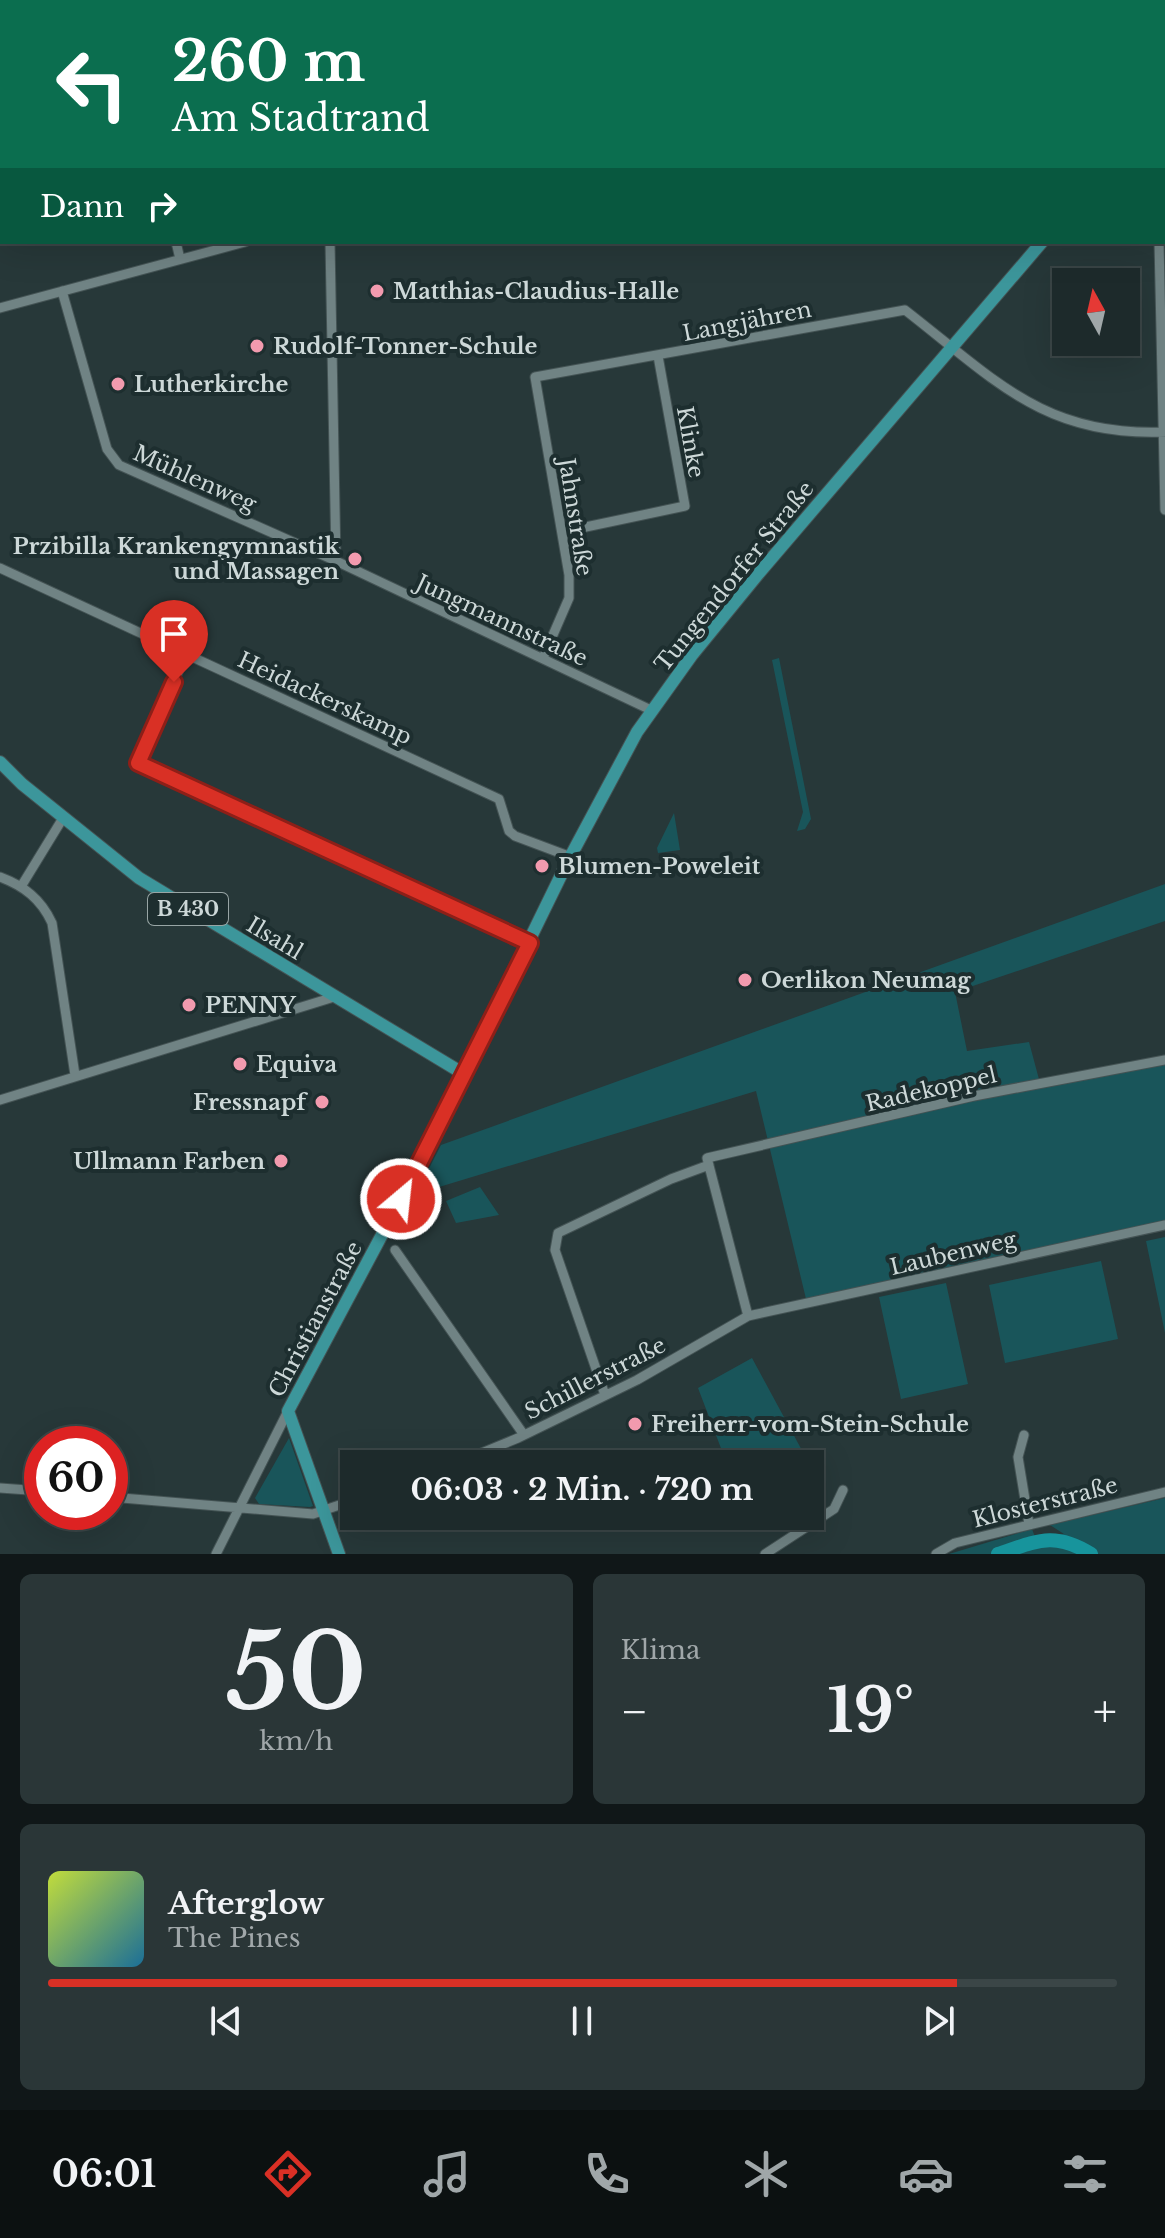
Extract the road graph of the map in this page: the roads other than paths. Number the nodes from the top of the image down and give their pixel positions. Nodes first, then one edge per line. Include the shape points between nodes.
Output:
1 (176, 244) edge
2 (237, 244) edge
3 (330, 244) edge
4 (1040, 244) edge
5 (1163, 257) edge
6 (180, 259) junction
7 (62, 291) junction
8 (0, 308) edge
9 (953, 347) junction
10 (658, 356) junction
11 (535, 377) joint
12 (1164, 432) edge
13 (1165, 510) edge
14 (562, 532) junction
15 (336, 561) junction
16 (0, 568) edge
17 (186, 654) junction
18 (543, 658) junction
19 (653, 711) junction
20 (0, 762) edge
21 (63, 818) junction
22 (571, 857) junction
23 (0, 877) edge
24 (22, 885) junction
25 (530, 943) junction
26 (515, 975) joint
27 (334, 997) junction
28 (1165, 1060) edge
29 (464, 1074) junction
30 (75, 1075) junction
31 (0, 1100) edge
32 (708, 1162) junction
33 (1165, 1225) edge
34 (395, 1250) dead end
35 (748, 1316) junction
36 (605, 1395) junction
37 (288, 1411) junction
38 (524, 1435) junction
39 (1024, 1435) dead end
40 (488, 1450) edge
41 (0, 1488) edge
42 (24, 1490) edge
43 (843, 1490) dead end
44 (1165, 1492) edge
45 (128, 1498) edge
46 (340, 1506) edge
47 (240, 1507) junction
48 (325, 1512) junction
49 (1029, 1524) junction
50 (216, 1554) edge
51 (339, 1554) edge
52 (765, 1554) edge
53 (936, 1554) edge

1 - 6 street
2 - 6 street
3 - 15 street
4 - 9 main road, Tungendorfer Straße
5 - 12 street
6 - 7 street
7 - 8 street
7 - 15 street, Mühlenweg via 107,449 119,465
9 - 10 street, Langjähren via 905,310
9 - 12 street, Langjähren via 1018,398 1049,414 1118,432
9 - 19 main road, Tungendorfer Straße via 749,584
10 - 11 street, Langjähren
10 - 14 street, Klinke via 685,506
11 - 14 street, Jahnstraße
12 - 13 street
14 - 18 street, Jahnstraße via 569,598
15 - 18 street, Jungmannstraße
16 - 17 street, Heidackerskamp
17 - 22 street, Heidackerskamp via 499,799 509,831
17 - 25 street via 138,763
18 - 19 street, Jungmannstraße
19 - 22 main road, Tungendorfer Straße
20 - 21 main road, Ilsahl / B 430
21 - 24 street
21 - 27 main road, Ilsahl / B 430 via 139,878
22 - 25 main road, Tungendorfer Straße
23 - 24 street
24 - 30 street via 52,923
25 - 26 main road, Tungendorfer Straße
26 - 29 main road, Christianstraße
27 - 29 main road, Ilsahl / B 430
27 - 30 street
28 - 32 street, Radekoppel via 974,1096
29 - 37 main road, Christianstraße
30 - 31 street
32 - 35 street
32 - 36 street, Radekoppel via 558,1233 555,1250
33 - 35 street, Laubenweg
34 - 38 street
35 - 36 street, Schillerstraße
36 - 38 street, Schillerstraße
37 - 47 street, Christianstraße
37 - 48 main road
38 - 40 street, Schillerstraße
39 - 49 street via 1018,1457
41 - 42 street
43 - 52 street via 834,1509
44 - 49 street, Klosterstraße
45 - 47 street
46 - 48 street
47 - 48 street
47 - 50 street, Christianstraße
48 - 51 main road
49 - 53 street, Klosterstraße via 955,1543

